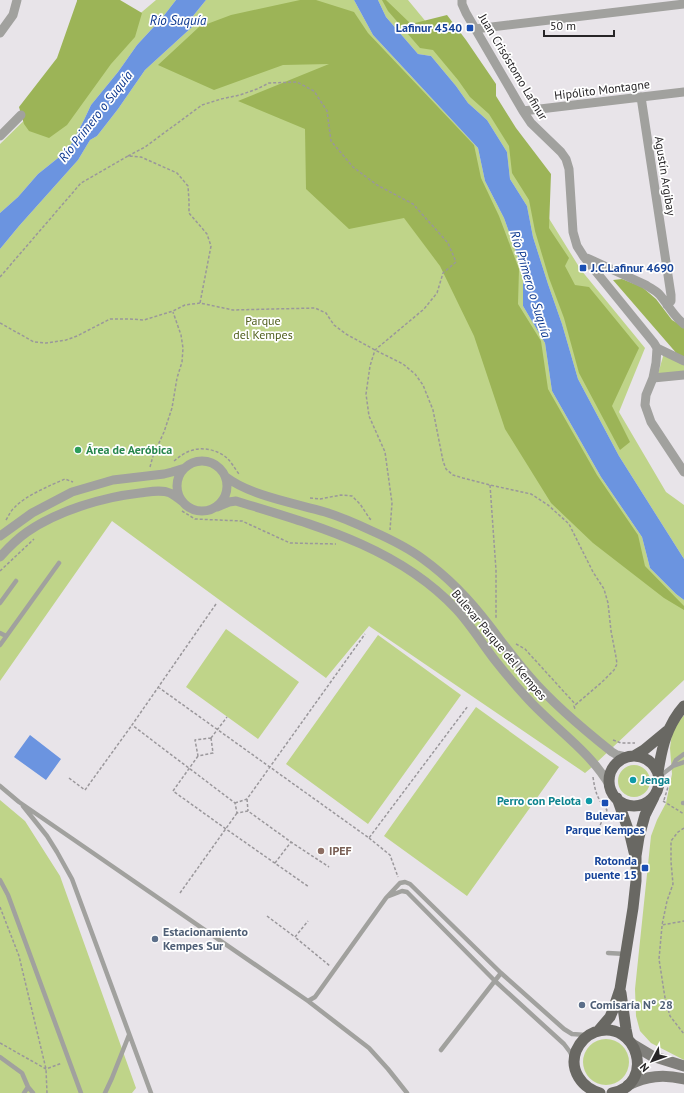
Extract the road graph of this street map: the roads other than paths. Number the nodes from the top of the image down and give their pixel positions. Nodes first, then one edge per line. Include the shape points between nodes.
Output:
1 (462, 0) edge
2 (17, 3) edge
3 (684, 4) edge
4 (475, 29) junction
5 (0, 32) edge
6 (684, 92) edge
7 (641, 98) junction
8 (523, 111) junction
9 (20, 115) dead end
10 (0, 136) edge
11 (584, 257) junction
12 (667, 305) junction
13 (684, 324) edge
14 (657, 348) junction
15 (684, 361) edge
16 (684, 375) edge
17 (653, 378) junction
18 (185, 468) junction
19 (683, 469) edge
20 (226, 477) junction
21 (180, 505) junction
22 (216, 506) junction
23 (0, 536) edge
24 (0, 556) edge
25 (59, 563) dead end
26 (16, 581) dead end
27 (0, 603) edge
28 (0, 633) edge
29 (6, 636) junction
30 (0, 645) edge
31 (684, 706) edge
32 (668, 730) junction
33 (684, 754) edge
34 (630, 756) junction
35 (684, 762) edge
36 (673, 766) junction
37 (659, 774) junction
38 (0, 786) edge
39 (610, 786) junction
40 (617, 798) junction
41 (658, 799) junction
42 (19, 802) junction
43 (636, 856) junction
44 (0, 880) edge
45 (386, 898) junction
46 (608, 953) dead end
47 (626, 954) junction
48 (501, 973) junction
49 (495, 981) junction
50 (620, 989) junction
51 (308, 1001) junction
52 (593, 1033) junction
53 (129, 1035) junction
54 (630, 1042) junction
55 (441, 1050) dead end
56 (0, 1057) edge
57 (574, 1061) junction
58 (684, 1066) edge
59 (684, 1079) edge
60 (580, 1080) junction
61 (628, 1085) junction
62 (28, 1086) junction
63 (24, 1093) edge
64 (33, 1093) edge
65 (81, 1093) edge
66 (105, 1093) edge
67 (151, 1093) edge
68 (406, 1093) edge
69 (582, 1093) edge
70 (600, 1093) edge
71 (614, 1093) edge

1 - 4 street, Juan Crisóstomo Lafinur
2 - 5 street via 13,15
3 - 4 street
4 - 8 street, Juan Crisóstomo Lafinur
6 - 7 street, Hipólito Montagne
7 - 8 street, Hipólito Montagne
7 - 12 street, Agustín Argibay via 671,295 671,301
8 - 11 street, Juan Crisóstomo Lafinur via 531,123 566,159 570,175 573,232
9 - 10 street
11 - 12 street via 646,285 659,294
11 - 14 street, Juan Crisóstomo Lafinur
12 - 13 street
14 - 15 street
14 - 17 street
16 - 17 street
17 - 19 street via 646,395 648,414
18 - 20 street via 191,463 208,461 222,470
18 - 21 street via 180,474 177,488
18 - 23 street via 164,474 113,480 72,492 32,513
20 - 22 street via 226,493
20 - 34 street, Bulevar Parque del Kempes via 259,493 344,518 392,540 423,558 462,593 506,649 556,705 612,752
21 - 22 street via 202,511
21 - 24 street via 170,493 160,491 124,495 96,502 70,510 26,532
22 - 39 street, Bulevar Parque del Kempes via 236,501 300,520 380,552 413,572 456,609 502,670 544,716 595,764
25 - 29 lane
26 - 27 lane
28 - 29 lane
29 - 30 lane
31 - 32 main road
32 - 34 main road via 644,750
32 - 37 main road via 663,743
33 - 36 lane
34 - 37 main road via 642,756 649,760
34 - 39 main road via 612,768
35 - 36 lane
36 - 37 lane
37 - 41 main road
38 - 42 lane
39 - 40 main road
40 - 41 main road via 627,805 636,806
40 - 43 main road
41 - 43 main road via 642,825
42 - 51 lane
42 - 53 lane via 46,836 72,879
43 - 47 main road via 636,881
44 - 65 lane
45 - 48 lane via 400,883 410,884
45 - 49 lane via 402,891 407,892
45 - 51 lane via 315,997
46 - 47 lane
47 - 50 main road
48 - 49 lane
48 - 52 lane via 564,1029 572,1034
49 - 55 lane
49 - 57 lane via 564,1044
50 - 52 main road via 610,1017
50 - 54 main road
51 - 68 lane via 369,1048
52 - 54 main road via 604,1030 617,1032
52 - 57 main road via 580,1044
53 - 66 lane
53 - 67 lane
54 - 58 main road via 652,1056
54 - 61 main road via 636,1051 638,1065
56 - 62 lane via 22,1073
57 - 60 main road
59 - 61 main road via 652,1077
60 - 69 main road
60 - 70 main road via 589,1089
61 - 71 main road
62 - 63 lane
62 - 64 lane

